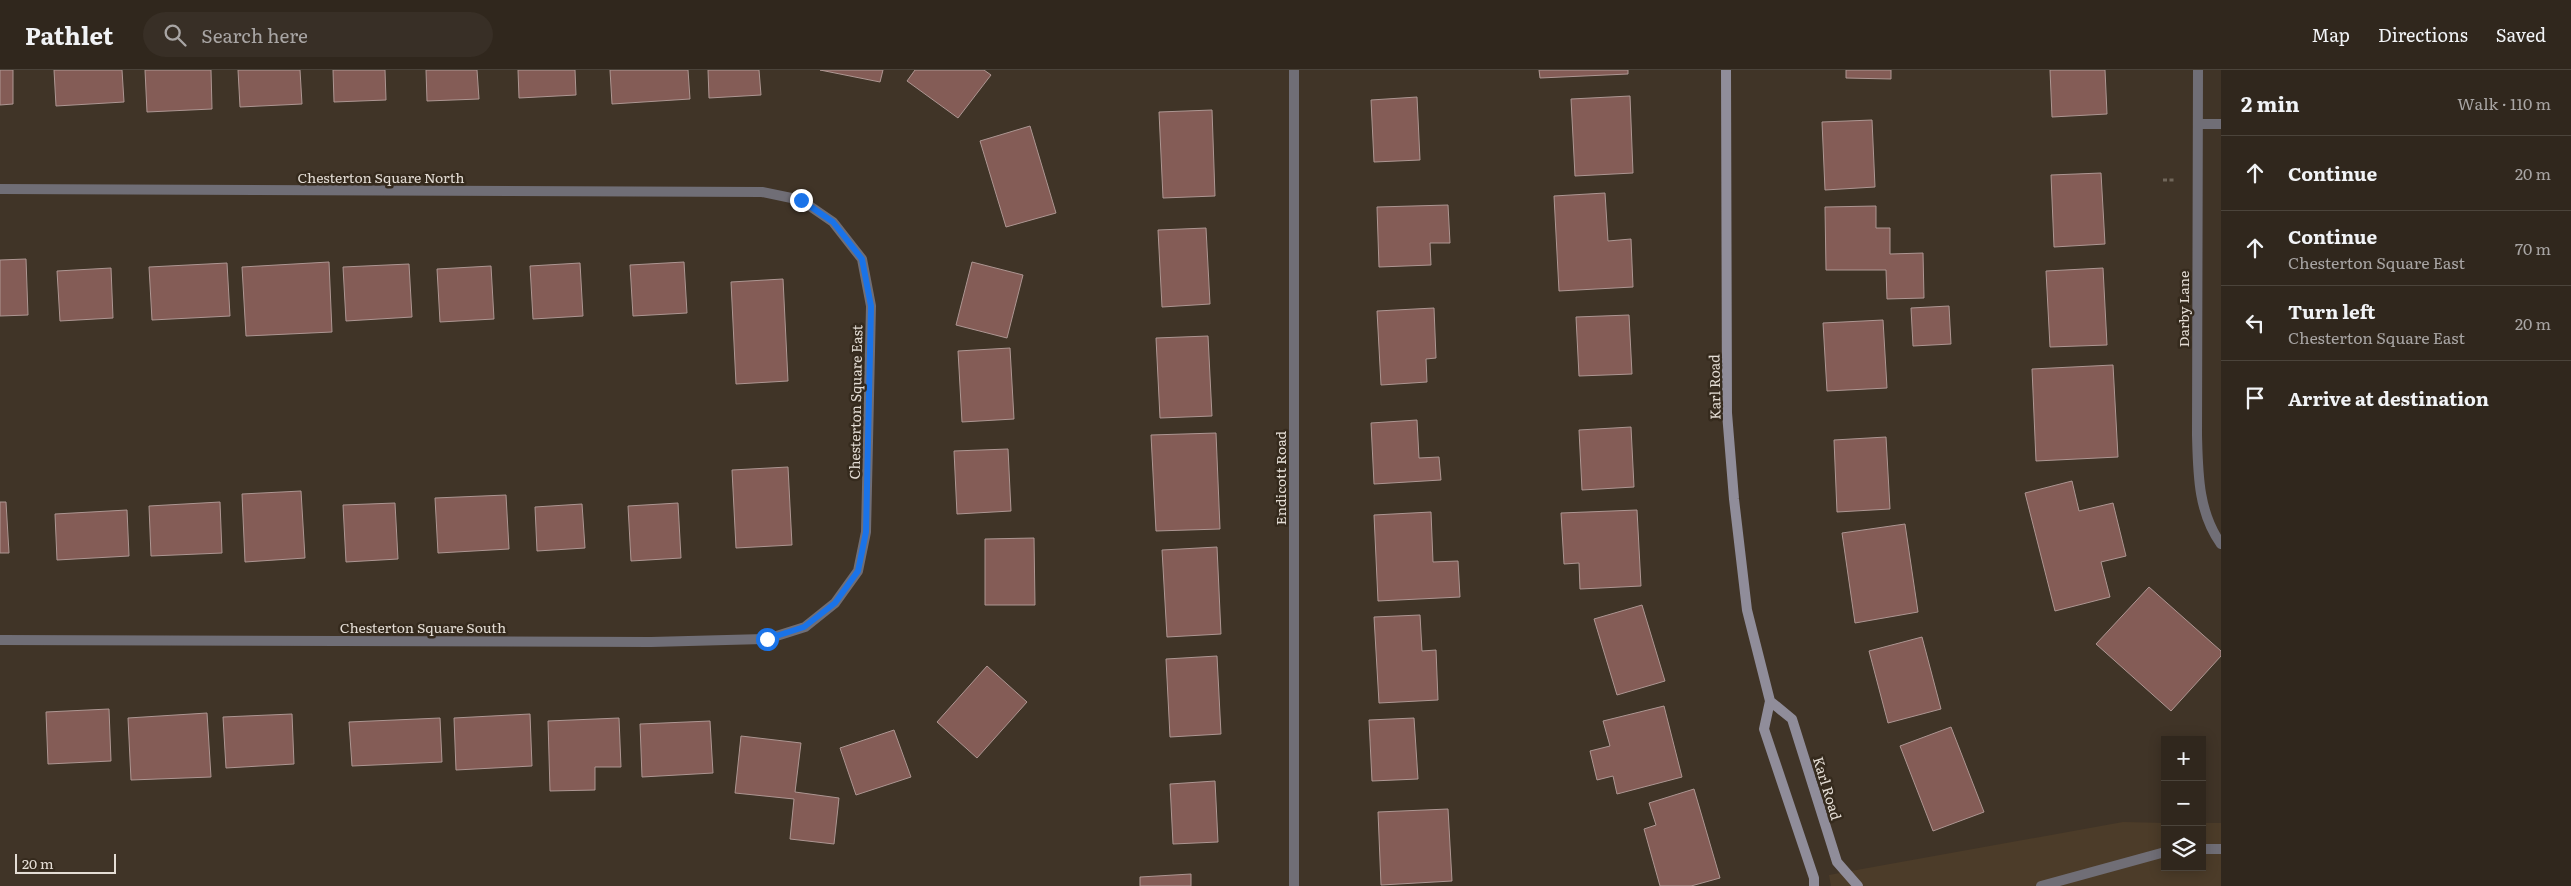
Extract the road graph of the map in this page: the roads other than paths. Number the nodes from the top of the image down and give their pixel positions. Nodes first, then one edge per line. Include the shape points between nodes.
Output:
1 (1294, 70) edge
2 (1726, 70) edge
3 (2198, 70) edge
4 (2198, 124) junction
5 (2221, 124) edge
6 (0, 189) edge
7 (762, 192) joint
8 (2221, 544) edge
9 (835, 603) joint
10 (0, 640) edge
11 (1770, 701) junction
12 (2206, 849) edge
13 (2221, 849) edge
14 (2161, 853) edge
15 (1294, 886) edge
16 (1814, 886) edge
17 (1858, 886) edge
18 (2041, 886) edge

1 - 15 street, Endicott Road
2 - 11 street, Karl Road via 1727,413 1747,610
3 - 4 street, Darby Lane
4 - 5 street
4 - 8 street, Darby Lane via 2199,491 2212,531
6 - 7 street, Chesterton Square North
7 - 9 street, Chesterton Square East via 801,200 833,222 862,259 871,306 866,532 858,571
9 - 10 street, Chesterton Square South via 804,627 767,639 651,642
11 - 16 street, Karl Road via 1764,729
11 - 17 street, Karl Road via 1792,719 1837,862
12 - 13 street
14 - 18 street

